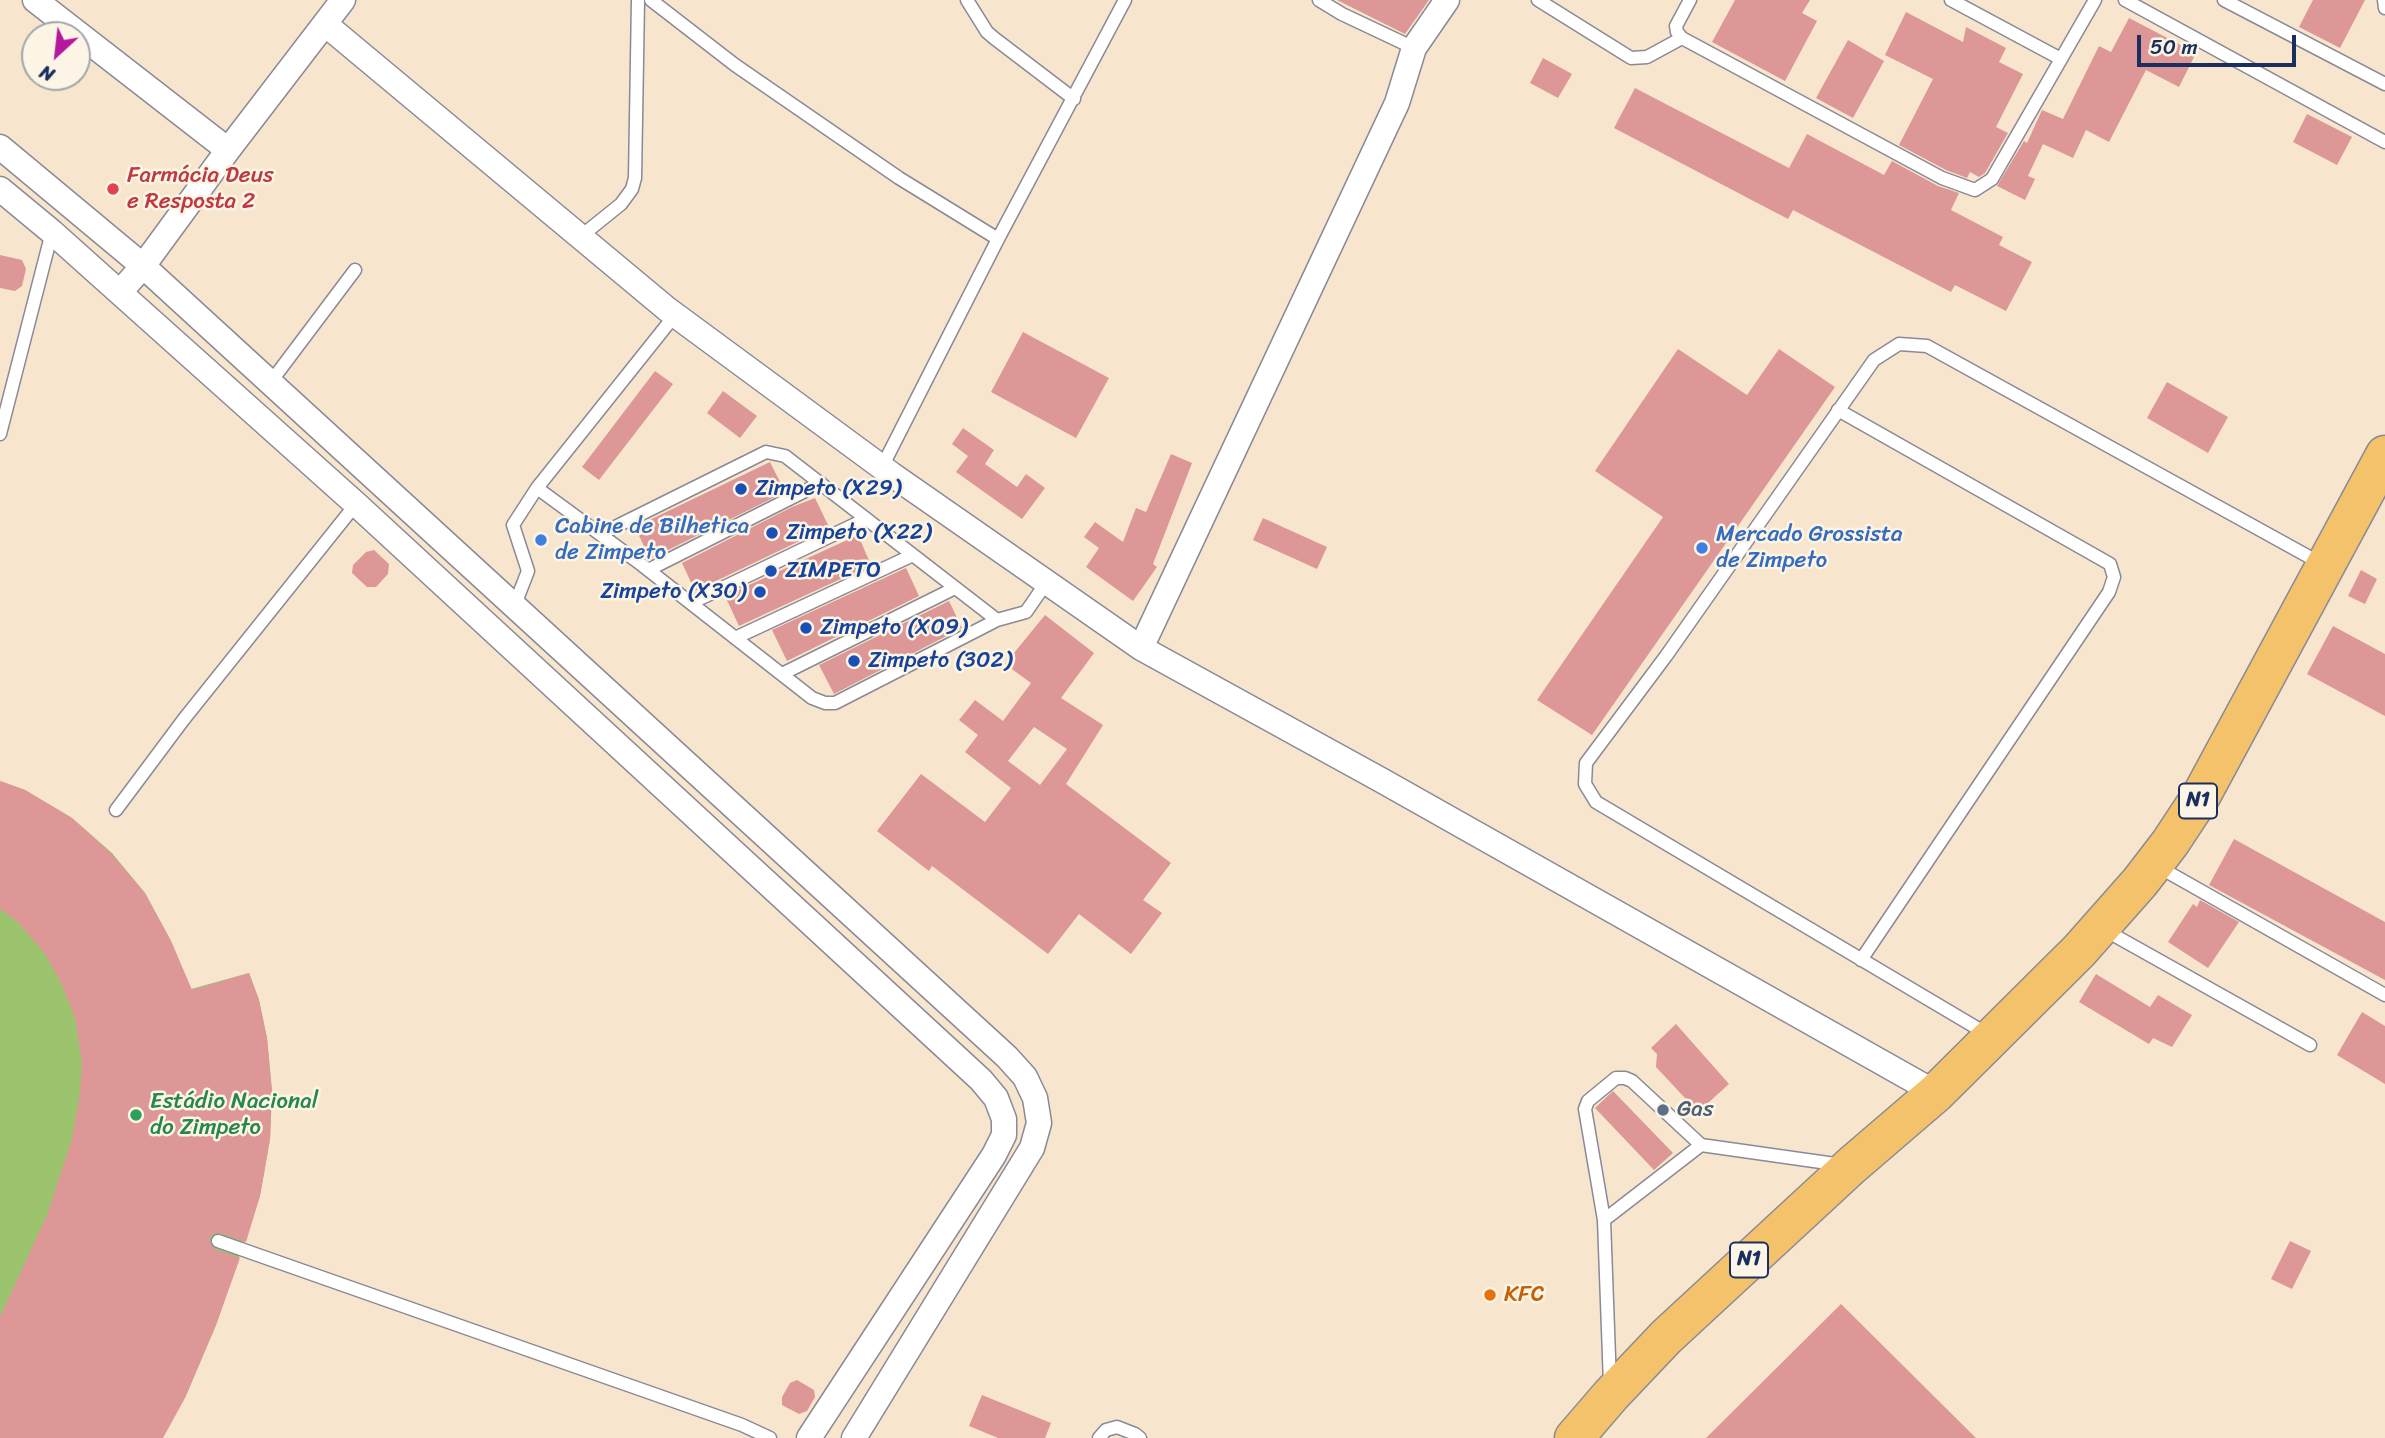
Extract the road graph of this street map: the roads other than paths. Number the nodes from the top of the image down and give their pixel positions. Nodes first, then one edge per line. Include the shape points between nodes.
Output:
1 (35, 0) edge
2 (343, 0) edge
3 (638, 0) edge
4 (651, 0) edge
5 (967, 0) edge
6 (1125, 0) edge
7 (1319, 0) edge
8 (1447, 0) edge
9 (1538, 0) edge
10 (1690, 0) edge
11 (1951, 0) edge
12 (2095, 0) edge
13 (2124, 0) edge
14 (2224, 0) edge
15 (2384, 0) edge
16 (2385, 8) edge
17 (325, 24) junction
18 (1682, 38) junction
19 (1414, 48) junction
20 (2061, 59) junction
21 (2385, 83) edge
22 (1074, 99) junction
23 (2385, 142) edge
24 (0, 147) edge
25 (228, 150) junction
26 (0, 189) edge
27 (52, 232) junction
28 (580, 237) junction
29 (998, 239) junction
30 (142, 266) junction
31 (355, 270) dead end
32 (120, 292) junction
33 (675, 314) junction
34 (270, 383) junction
35 (1838, 410) junction
36 (0, 434) edge
37 (2385, 455) edge
38 (881, 467) junction
39 (821, 483) junction
40 (537, 488) junction
41 (356, 504) junction
42 (866, 519) junction
43 (601, 534) junction
44 (913, 555) junction
45 (2325, 566) junction
46 (648, 570) junction
47 (1046, 583) junction
48 (956, 588) junction
49 (691, 603) junction
50 (514, 607) junction
51 (997, 620) junction
52 (735, 638) junction
53 (1141, 648) junction
54 (782, 674) junction
55 (116, 810) dead end
56 (2154, 864) junction
57 (2101, 927) junction
58 (1861, 960) junction
59 (2385, 995) edge
60 (1993, 1038) junction
61 (2310, 1045) dead end
62 (1936, 1094) junction
63 (1701, 1146) junction
64 (1851, 1166) junction
65 (1604, 1220) junction
66 (218, 1241) dead end
67 (1611, 1395) junction
68 (858, 1437) edge
69 (770, 1438) edge
70 (810, 1438) edge
71 (1099, 1438) edge
72 (1140, 1438) edge
73 (1574, 1438) edge

1 - 25 street
2 - 17 street
3 - 28 lane via 635,178 621,204
4 - 29 lane via 866,155
5 - 22 lane via 987,32
6 - 22 lane
7 - 19 lane
8 - 19 street
9 - 18 lane via 1631,58 1647,57
10 - 18 lane via 1676,26
11 - 20 lane
12 - 20 lane
13 - 23 lane
14 - 21 lane
15 - 16 lane
17 - 25 street
17 - 28 street
18 - 20 lane via 1942,178 1975,190 1992,179
19 - 53 street via 1397,103
22 - 29 lane
24 - 30 street
25 - 30 street
26 - 27 street
27 - 32 street
27 - 36 lane
28 - 33 street
29 - 38 lane
30 - 32 street
30 - 34 street
31 - 34 lane
32 - 41 street
33 - 38 street
33 - 40 lane
34 - 50 street
35 - 45 lane via 1874,360 1899,344 1927,346
35 - 58 lane via 1586,763 1585,784 1596,802 1620,818
35 - 58 lane via 2110,564 2114,577 2109,592
37 - 45 highway, N1
38 - 47 street
39 - 42 lane
39 - 43 lane via 785,456 766,452
39 - 46 lane
40 - 43 lane
40 - 50 lane via 513,524 528,571
41 - 55 lane
41 - 70 street via 996,1098 1004,1135 994,1155
42 - 44 lane
42 - 49 lane
43 - 46 lane
44 - 48 lane
44 - 52 lane
45 - 56 highway, N1 via 2201,796
46 - 49 lane
47 - 51 lane via 1026,612
47 - 53 street
48 - 51 lane
48 - 54 lane
49 - 52 lane
50 - 68 street via 1007,1057 1025,1077 1035,1098 1039,1123 1032,1148
51 - 54 lane via 835,702 812,698
52 - 54 lane
53 - 62 street
56 - 57 highway, N1
56 - 59 lane
57 - 60 highway, N1
57 - 61 lane
58 - 60 lane
60 - 62 highway, N1
62 - 64 highway, N1
63 - 64 lane
63 - 65 lane
63 - 65 lane via 1632,1081 1616,1078 1585,1108
64 - 67 highway, N1 via 1666,1337
65 - 67 lane
66 - 69 lane
67 - 73 highway, N1
71 - 72 lane via 1117,1427

